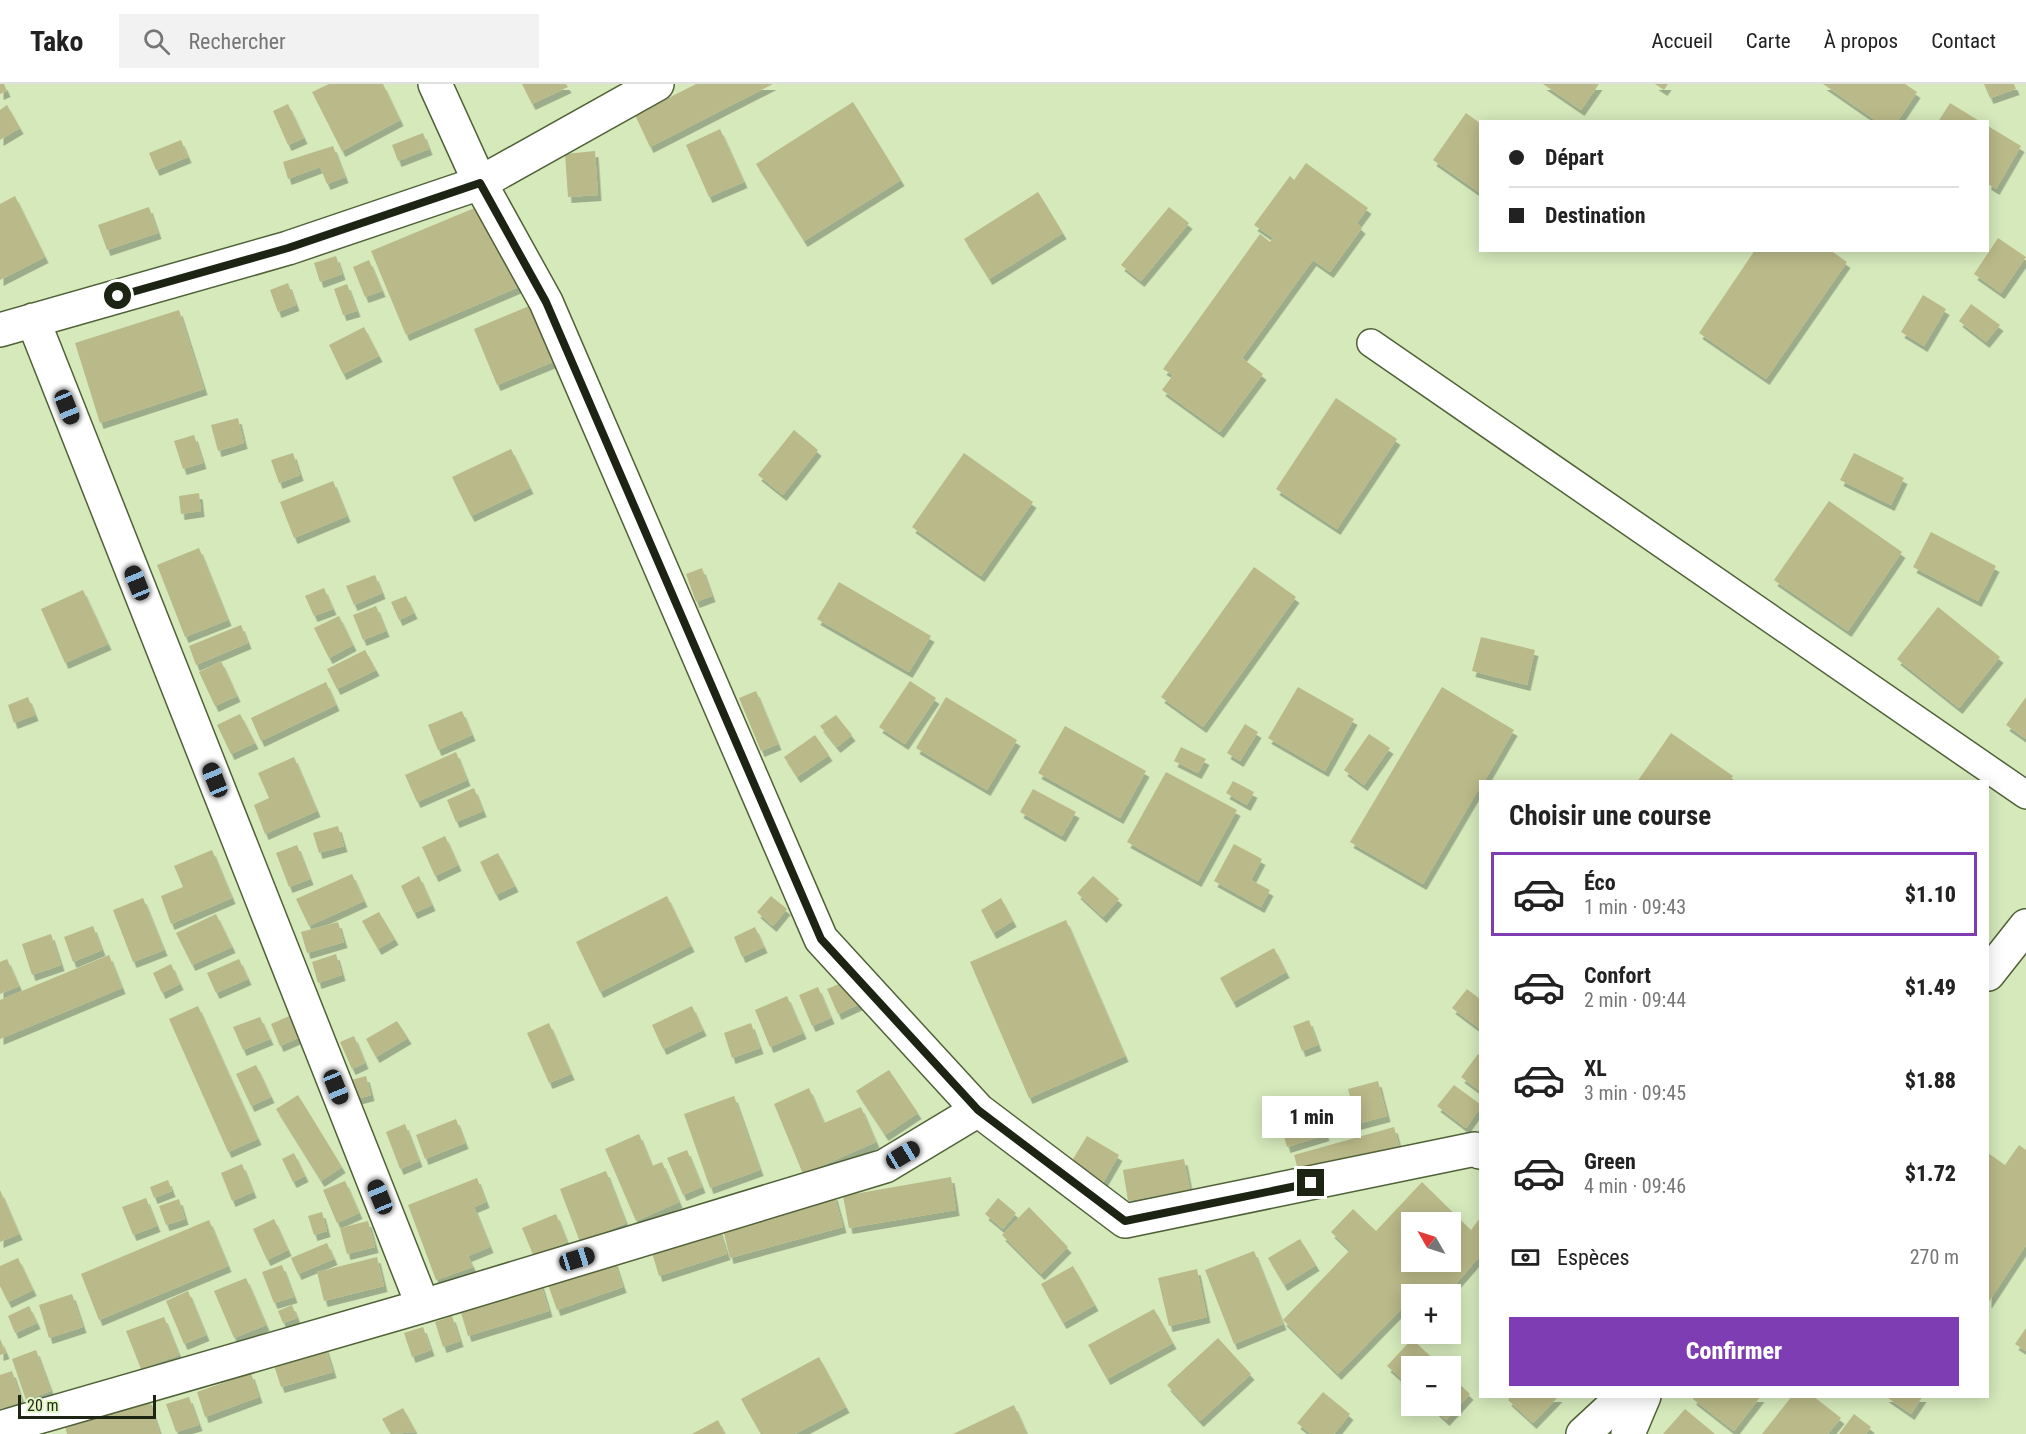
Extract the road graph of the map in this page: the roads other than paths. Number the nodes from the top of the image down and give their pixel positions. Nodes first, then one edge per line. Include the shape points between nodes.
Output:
1 (435, 84) edge
2 (657, 84) edge
3 (480, 183) junction
4 (33, 320) junction
5 (0, 330) edge
6 (1371, 343) dead end
7 (2026, 795) edge
8 (2026, 926) edge
9 (1989, 974) edge
10 (978, 1110) junction
11 (1479, 1151) edge
12 (423, 1306) junction
13 (1622, 1398) edge
14 (1643, 1398) edge
15 (0, 1428) edge
16 (1583, 1434) edge
17 (1628, 1434) edge

1 - 3 street
2 - 3 street
3 - 4 street via 288,248
3 - 10 street via 546,302 821,939
4 - 5 street
4 - 12 street
6 - 7 lane
8 - 9 street
10 - 11 street via 1125,1221 1475,1149
10 - 12 street via 885,1166
12 - 15 street
13 - 16 street
14 - 17 street

